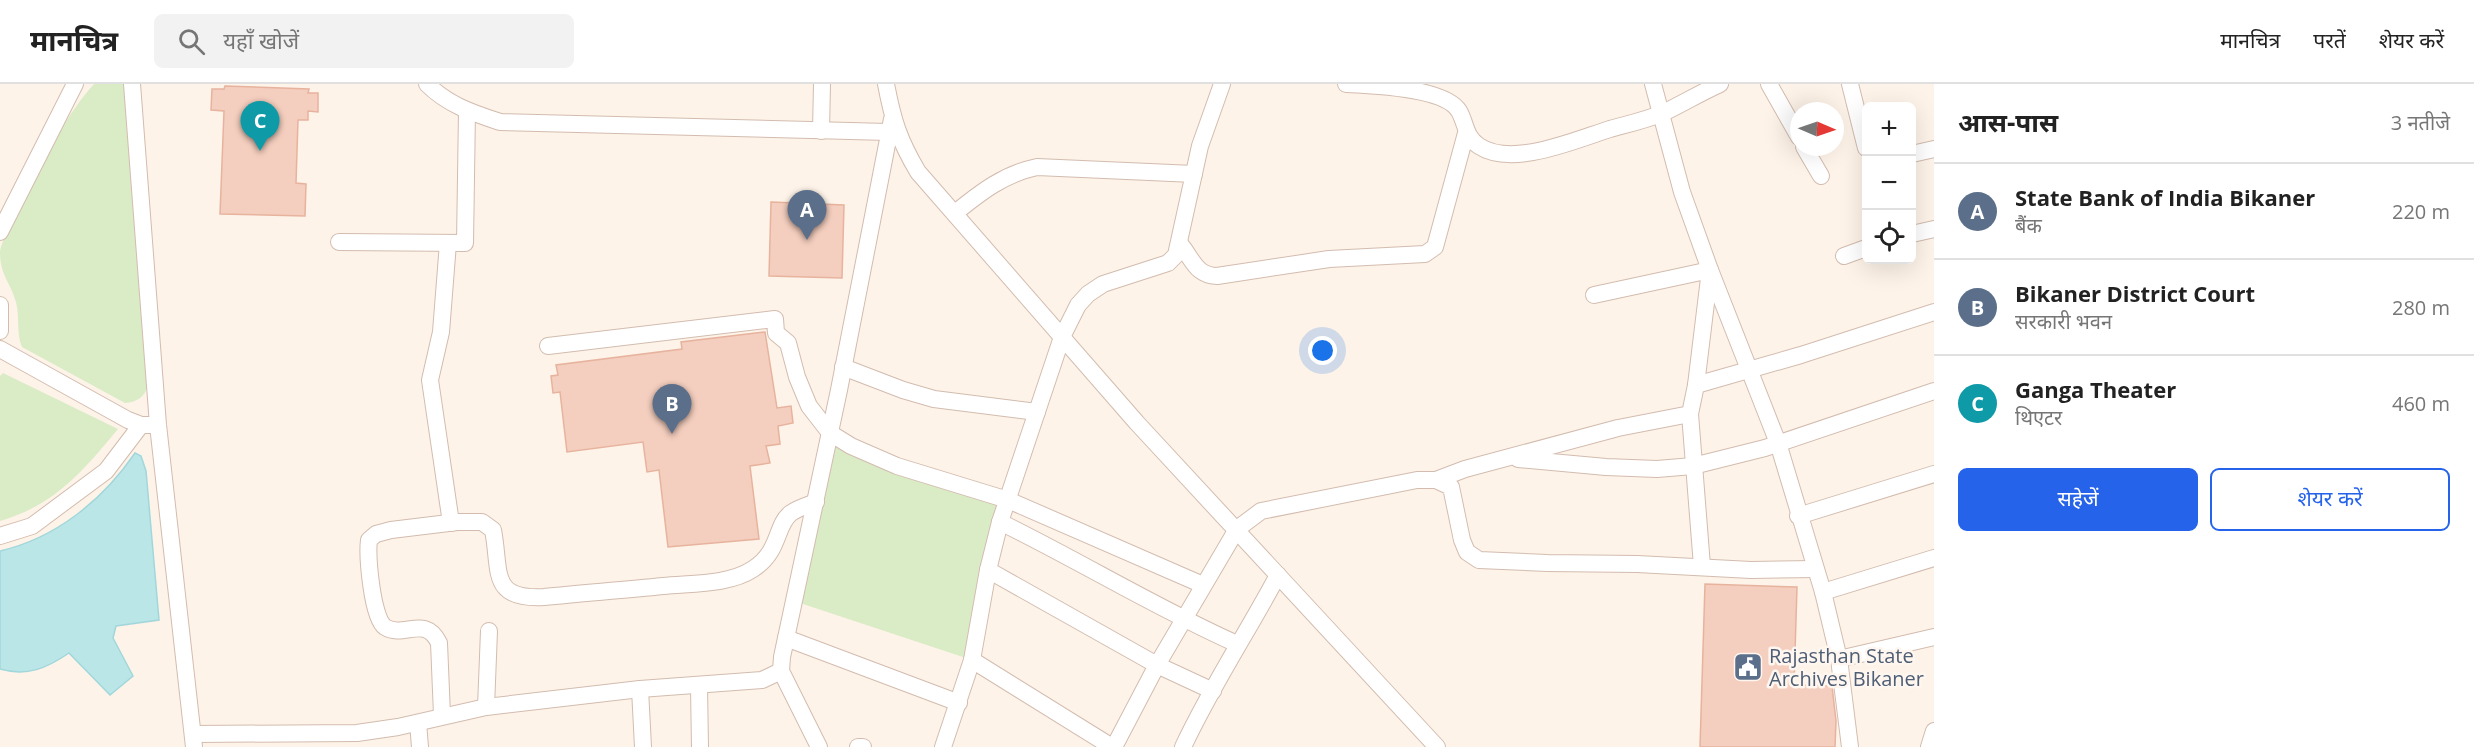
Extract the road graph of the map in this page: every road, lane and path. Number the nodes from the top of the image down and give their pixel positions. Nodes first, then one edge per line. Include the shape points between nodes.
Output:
1 (75, 84) edge
2 (132, 84) edge
3 (427, 84) edge
4 (822, 84) edge
5 (886, 84) edge
6 (1222, 84) edge
7 (1346, 84) edge
8 (1653, 84) edge
9 (1720, 84) edge
10 (1769, 84) edge
11 (1850, 84) edge
12 (467, 111) junction
13 (1662, 113) junction
14 (1790, 121) edge
15 (890, 125) junction
16 (820, 130) junction
17 (1862, 132) edge
18 (1466, 133) junction
19 (1934, 149) edge
20 (1916, 153) edge
21 (1809, 156) edge
22 (1194, 174) junction
23 (1821, 176) dead end
24 (955, 213) junction
25 (1934, 229) edge
26 (0, 231) edge
27 (1916, 233) edge
28 (339, 242) dead end
29 (448, 243) junction
30 (1180, 244) junction
31 (1862, 249) edge
32 (1844, 256) dead end
33 (1710, 270) junction
34 (1594, 296) dead end
35 (0, 306) edge
36 (1934, 312) edge
37 (0, 331) edge
38 (1062, 337) junction
39 (548, 346) dead end
40 (0, 349) edge
41 (843, 367) junction
42 (1749, 370) junction
43 (1696, 385) junction
44 (1934, 391) edge
45 (1037, 412) junction
46 (1690, 414) junction
47 (150, 425) junction
48 (830, 433) junction
49 (1778, 443) junction
50 (1505, 459) junction
51 (1693, 466) junction
52 (1934, 474) edge
53 (1436, 480) junction
54 (1008, 500) junction
55 (816, 502) junction
56 (1798, 516) junction
57 (1000, 522) junction
58 (451, 523) junction
59 (1237, 529) junction
60 (0, 536) edge
61 (1934, 558) edge
62 (1702, 566) junction
63 (1815, 569) junction
64 (988, 570) junction
65 (1278, 575) junction
66 (1203, 585) junction
67 (1823, 592) junction
68 (1183, 621) junction
69 (489, 631) dead end
70 (786, 638) junction
71 (1934, 638) edge
72 (1237, 644) junction
73 (1839, 659) junction
74 (972, 660) junction
75 (1157, 666) junction
76 (781, 671) junction
77 (699, 686) junction
78 (640, 689) junction
79 (1213, 691) junction
80 (959, 704) junction
81 (486, 707) junction
82 (442, 716) junction
83 (418, 723) junction
84 (1934, 731) edge
85 (809, 739) edge
86 (194, 740) edge
87 (357, 740) edge
88 (946, 746) edge
89 (420, 747) edge
90 (643, 747) edge
91 (700, 747) edge
92 (819, 747) edge
93 (858, 747) edge
94 (863, 747) edge
95 (1113, 747) edge
96 (1183, 747) edge
97 (1437, 747) edge
98 (1850, 747) edge
99 (1929, 747) edge

1 - 26 street
2 - 47 street
3 - 12 street via 439,96
4 - 16 street
5 - 15 street
6 - 22 street
7 - 18 street via 1446,100 1458,110
8 - 13 street
9 - 13 street
10 - 14 street
11 - 17 street
12 - 16 street via 500,122
12 - 29 street via 465,243
13 - 18 street via 1544,150 1518,154 1494,153 1477,145
13 - 33 street via 1682,192
15 - 16 street
15 - 24 street via 918,172
15 - 41 street
18 - 30 street via 1436,247 1425,254 1329,259 1217,276 1198,270
19 - 20 street
21 - 23 street
22 - 24 street via 1037,167 994,183
22 - 30 street
24 - 38 street
25 - 27 street
28 - 29 street
29 - 58 street via 441,332 430,380
30 - 38 street via 1168,263 1103,284 1088,294
31 - 32 street
33 - 34 street
33 - 42 street
33 - 43 street
35 - 37 street
36 - 42 street
38 - 45 street
38 - 59 street
39 - 48 street via 775,320 776,333 788,343 809,406
40 - 47 street via 128,420
41 - 45 street via 934,399
41 - 48 street
42 - 43 street
42 - 49 street
43 - 46 street
44 - 49 street
45 - 54 street
46 - 50 street via 1618,428
46 - 51 street
47 - 60 street via 106,471 32,526
47 - 86 street
48 - 54 street via 873,457
48 - 55 street
49 - 51 street
49 - 56 street
50 - 51 street via 1657,469
50 - 53 street
51 - 62 street
52 - 56 street
53 - 59 street via 1417,480 1261,511
53 - 62 street via 1451,487 1462,540 1467,552 1479,560
54 - 57 street
54 - 66 street
55 - 58 street via 790,514 767,559 736,577 525,598 504,588 498,574 493,530 471,520
55 - 70 street
56 - 63 street
57 - 64 street
57 - 68 street
58 - 82 street via 376,534 369,540 368,551 377,616 385,626 420,627 435,634 439,643
59 - 65 street
59 - 66 street
61 - 67 street
62 - 63 street
63 - 67 street
64 - 74 street
64 - 75 street
65 - 72 street
65 - 97 street
66 - 68 street
67 - 73 street
68 - 72 street
68 - 75 street
69 - 81 street
70 - 76 street
70 - 80 street
71 - 73 street
72 - 79 street
73 - 98 street
74 - 80 street
74 - 95 street
75 - 79 street
75 - 95 street
76 - 77 street via 762,680
76 - 85 street
77 - 78 street
77 - 91 street
78 - 81 street
78 - 90 street
79 - 96 street
80 - 88 street
81 - 82 street
82 - 83 street
83 - 87 street
83 - 89 street
84 - 99 street
85 - 92 street
86 - 87 street
93 - 94 street

